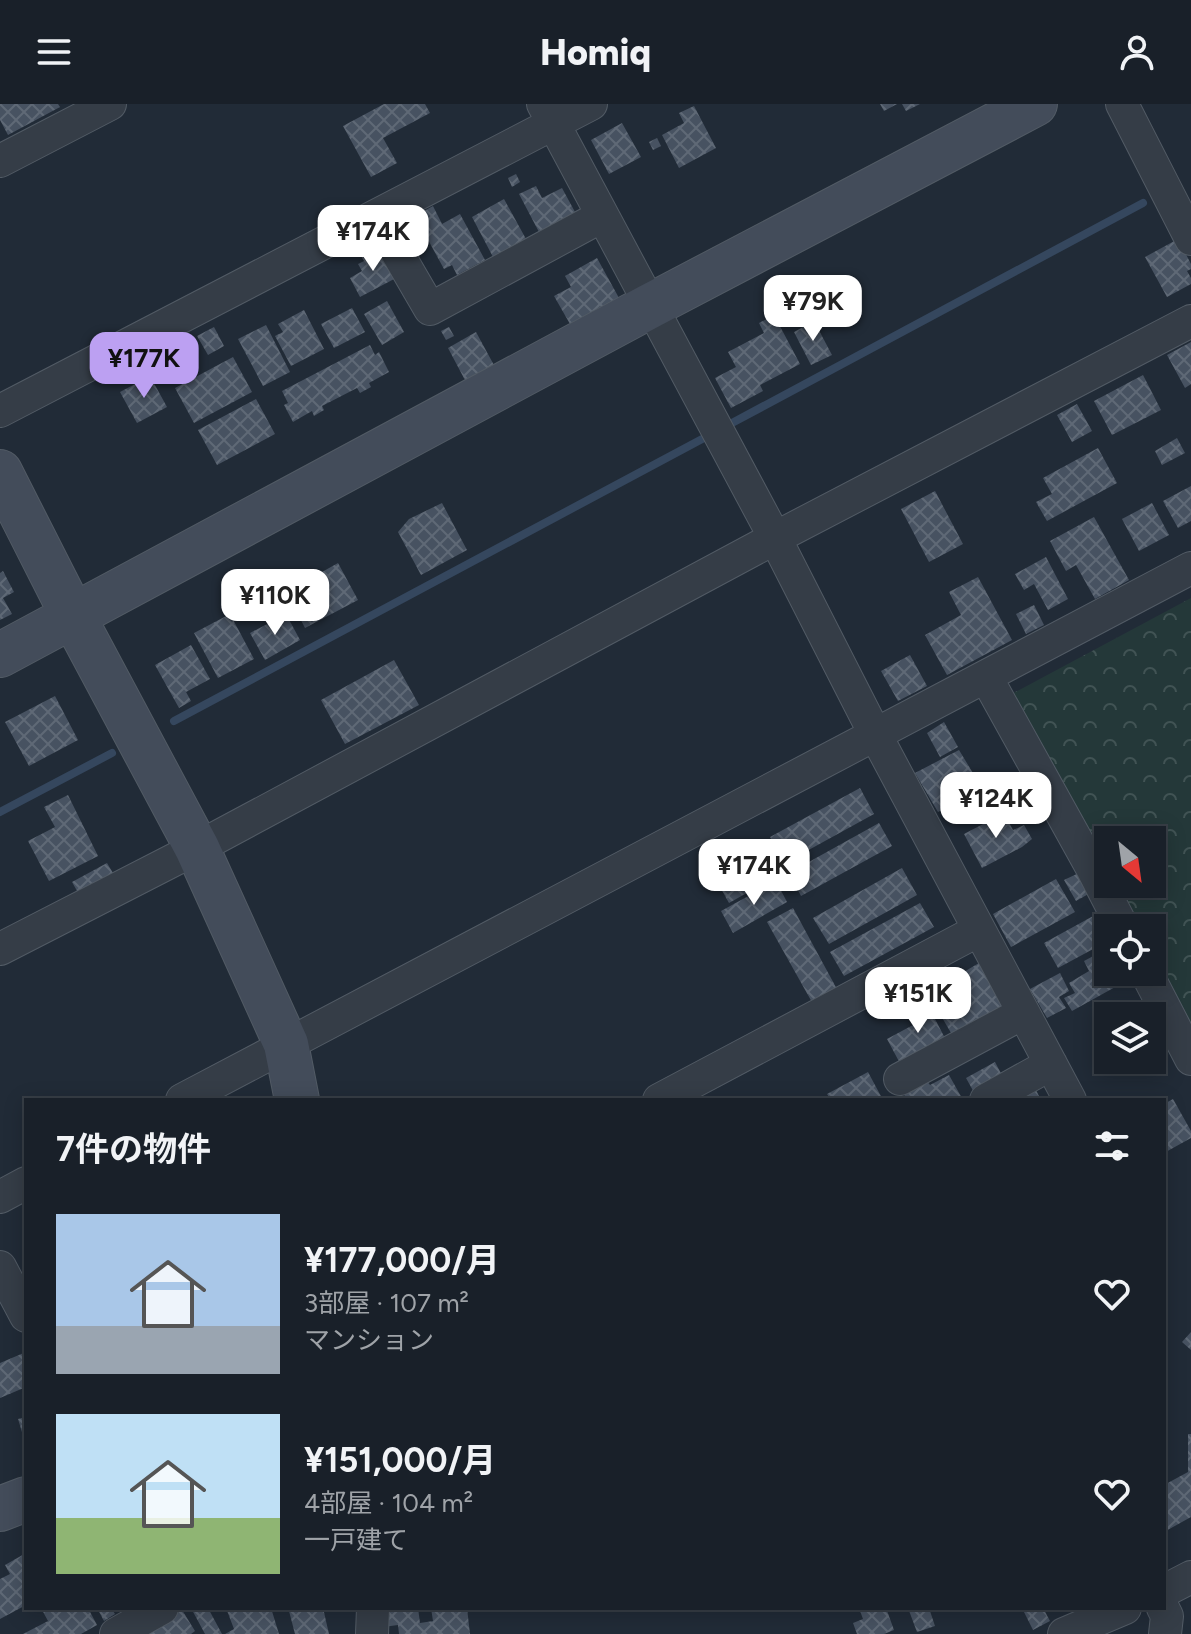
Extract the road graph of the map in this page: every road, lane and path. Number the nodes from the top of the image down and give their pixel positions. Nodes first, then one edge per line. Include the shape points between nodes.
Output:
1 (110, 104) edge
2 (591, 104) edge
3 (1035, 104) edge
4 (1122, 104) edge
5 (548, 114) edge
6 (0, 161) edge
7 (376, 216) junction
8 (602, 216) junction
9 (1191, 239) edge
10 (650, 306) junction
11 (1191, 321) edge
12 (0, 411) edge
13 (0, 472) edge
14 (775, 538) junction
15 (1191, 568) edge
16 (73, 616) junction
17 (0, 655) edge
18 (986, 677) junction
19 (875, 734) junction
20 (197, 848) junction
21 (1116, 914) edge
22 (979, 930) junction
23 (0, 949) edge
24 (1153, 986) edge
25 (1023, 1013) junction
26 (286, 1044) junction
27 (1191, 1059) edge
28 (1051, 1064) junction
29 (900, 1079) dead end
30 (186, 1098) edge
31 (297, 1098) edge
32 (663, 1098) edge
33 (990, 1098) edge
34 (1069, 1098) edge
35 (24, 1184) edge
36 (0, 1197) edge
37 (0, 1267) edge
38 (24, 1312) edge
39 (24, 1500) edge
40 (0, 1509) edge
41 (1191, 1577) edge
42 (1166, 1590) edge
43 (158, 1610) edge
44 (373, 1610) edge
45 (1120, 1610) edge
46 (1164, 1610) edge
47 (116, 1634) edge
48 (372, 1634) edge
49 (1064, 1634) edge
50 (1165, 1634) edge

1 - 6 street
2 - 5 street
3 - 10 street
4 - 9 street
5 - 7 street
5 - 8 street
7 - 8 street via 430,309
7 - 12 street
8 - 10 street
10 - 14 street
10 - 16 street
11 - 14 street
13 - 16 street
14 - 19 street
14 - 20 street
15 - 18 street
16 - 17 street
16 - 20 street
18 - 19 street
18 - 21 street
19 - 22 street
19 - 26 street
20 - 23 street
20 - 26 street
22 - 25 street
22 - 32 street
24 - 27 street
25 - 28 street
25 - 29 street
26 - 30 street
26 - 31 street
28 - 33 street
28 - 34 street
35 - 36 street
37 - 38 street
39 - 40 street
41 - 42 street
43 - 47 street
44 - 48 street
45 - 49 street
46 - 50 street

